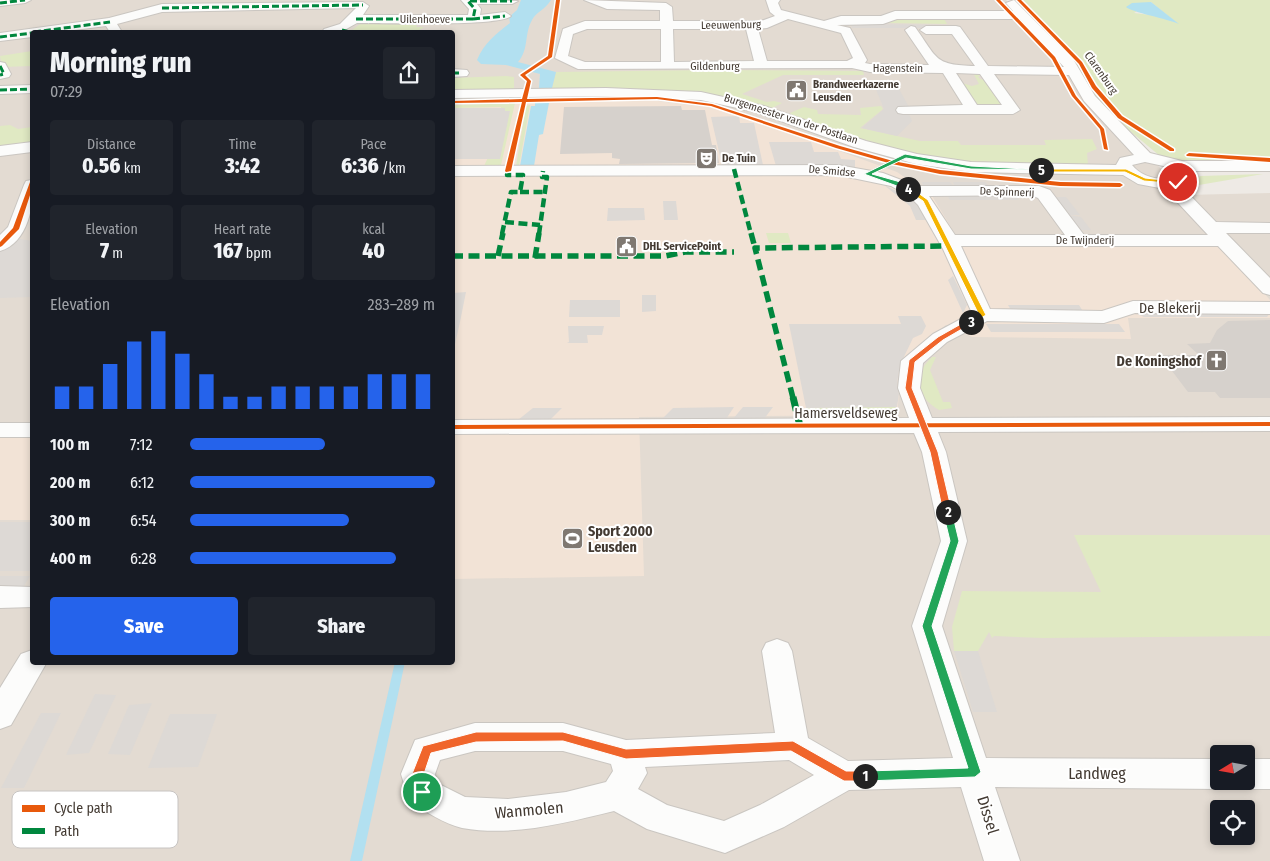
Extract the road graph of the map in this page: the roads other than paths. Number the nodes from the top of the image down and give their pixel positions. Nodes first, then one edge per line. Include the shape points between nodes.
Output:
1 (25, 0) edge
2 (590, 0) edge
3 (774, 0) edge
4 (1009, 0) edge
5 (0, 1) edge
6 (468, 1) edge
7 (512, 1) edge
8 (364, 3) edge
9 (1022, 15) junction
10 (505, 16) dead end
11 (787, 16) junction
12 (432, 18) junction
13 (356, 19) junction
14 (473, 19) junction
15 (585, 25) joint
16 (667, 25) junction
17 (751, 25) junction
18 (824, 25) junction
19 (113, 27) edge
20 (73, 30) edge
21 (342, 30) edge
22 (429, 30) edge
23 (857, 30) dead end
24 (902, 30) junction
25 (30, 33) edge
26 (0, 37) edge
27 (851, 64) junction
28 (0, 66) edge
29 (668, 66) junction
30 (762, 66) junction
31 (946, 68) junction
32 (985, 70) junction
33 (1073, 71) junction
34 (0, 75) edge
35 (30, 89) edge
36 (0, 90) edge
37 (455, 94) edge
38 (902, 110) dead end
39 (973, 110) junction
40 (30, 147) edge
41 (0, 151) edge
42 (905, 156) junction
43 (1144, 157) junction
44 (1270, 166) edge
45 (1126, 170) junction
46 (1185, 170) junction
47 (455, 171) edge
48 (1270, 172) edge
49 (867, 174) junction
50 (1169, 183) junction
51 (30, 190) edge
52 (913, 191) junction
53 (1270, 228) edge
54 (1218, 233) junction
55 (1078, 240) junction
56 (947, 241) junction
57 (0, 245) edge
58 (1270, 289) edge
59 (1270, 308) edge
60 (982, 315) junction
61 (1270, 424) edge
62 (923, 425) junction
63 (455, 427) edge
64 (0, 430) edge
65 (30, 430) edge
66 (0, 597) edge
67 (30, 597) edge
68 (777, 651) dead end
69 (30, 665) edge
70 (0, 716) edge
71 (793, 746) junction
72 (626, 754) junction
73 (975, 772) junction
74 (1210, 774) edge
75 (1255, 774) edge
76 (1270, 774) edge
77 (844, 776) junction
78 (617, 795) junction
79 (1002, 861) edge

1 - 5 street
2 - 16 street via 606,6 666,7
3 - 11 street via 771,1 776,12
4 - 9 street, Clarenburg
6 - 7 street
6 - 14 street via 475,9
8 - 13 street
8 - 19 street via 162,8
9 - 18 street via 893,11 883,20 841,20
9 - 33 street, Clarenburg
10 - 14 street, Uilenhoeve
11 - 17 street, Leeuwenburg via 763,25
11 - 18 street
12 - 13 street, Uilenhoeve
12 - 14 street, Uilenhoeve
12 - 22 street
13 - 21 street
15 - 16 street, Leeuwenburg
15 - 29 street, Gildenburg via 567,32 562,58 583,66
16 - 17 street, Leeuwenburg
16 - 29 street
17 - 30 street
18 - 27 street via 846,31 860,60
19 - 20 street
23 - 24 street
24 - 31 street, Hagenstein via 934,64
24 - 32 street via 956,30
25 - 26 street
27 - 30 street, Gildenburg
27 - 31 street, Hagenstein via 870,68
28 - 34 street via 4,74
29 - 30 street, Gildenburg
31 - 32 street, Hagenstein
31 - 39 street, Hagenstein
32 - 33 street, Hagenstein
32 - 39 street via 1012,110
33 - 43 street, Clarenburg via 1088,98
35 - 36 street
37 - 42 street, Burgemeester van der Postlaan via 606,92 701,96 759,110
38 - 39 street
40 - 41 street
42 - 45 street, Burgemeester van der Postlaan via 971,167
42 - 49 street
43 - 45 street via 1126,161
43 - 46 street via 1158,158
44 - 46 street
45 - 50 street via 1144,179
46 - 48 street
46 - 50 street via 1184,180
47 - 49 street, De Smidse via 794,169
49 - 52 street, De Smidse
50 - 54 street
51 - 57 street via 16,229
52 - 55 street, De Spinnerij via 1033,190 1044,194
52 - 56 street, De Smidse via 926,200
53 - 54 street, De Twijnderij
54 - 55 street, De Twijnderij
54 - 58 street
55 - 56 street, De Twijnderij
56 - 60 street, De Smidse
59 - 60 street, De Blekerij via 1133,308 1104,317
60 - 62 street via 940,338 912,361 908,388
61 - 62 street, Hamersveldseweg
62 - 63 street, Hamersveldseweg
62 - 73 street, Dissel via 934,452 954,541 927,626
64 - 65 street
66 - 67 street
68 - 71 street
69 - 70 street
71 - 72 street, Wanmolen
71 - 77 street
72 - 78 street via 630,773
72 - 78 street, Wanmolen via 563,737 476,737 427,750 418,774 422,792 461,812 508,815 566,807
73 - 74 street, Landweg
73 - 77 street
73 - 79 street, Dissel
75 - 76 street
77 - 78 street via 725,838 660,818

